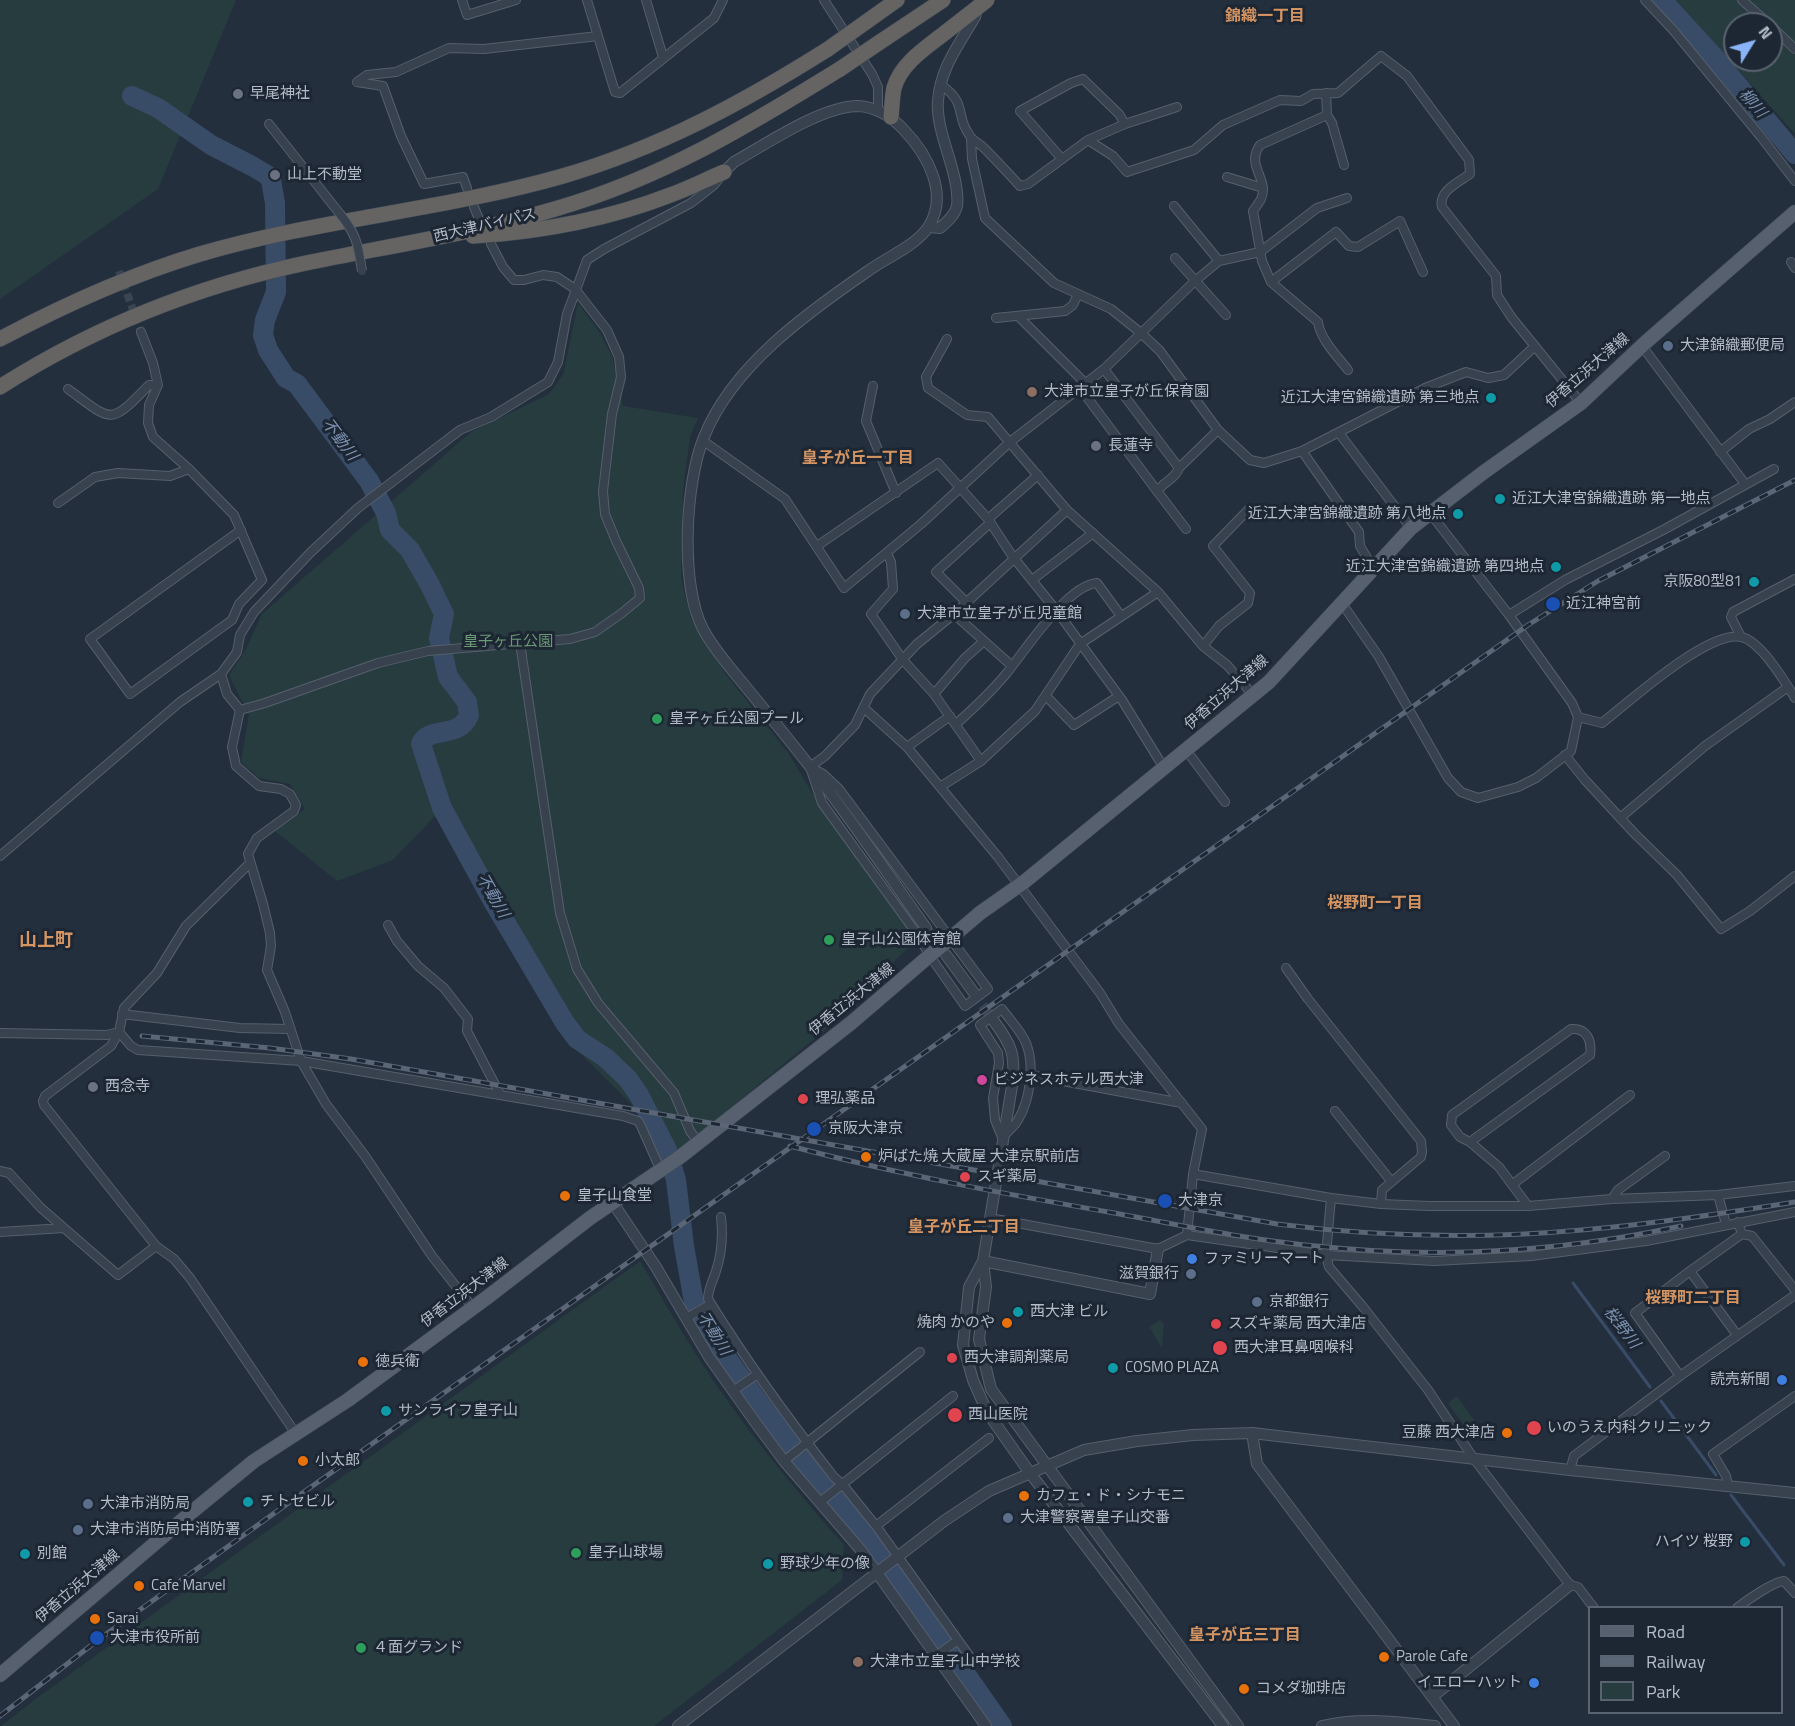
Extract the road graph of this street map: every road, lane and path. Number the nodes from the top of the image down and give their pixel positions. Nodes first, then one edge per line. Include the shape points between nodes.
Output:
1 (462, 0) edge
2 (516, 0) edge
3 (587, 0) edge
4 (646, 0) edge
5 (723, 0) edge
6 (824, 0) edge
7 (897, 0) edge
8 (979, 0) edge
9 (987, 0) edge
10 (1646, 0) edge
11 (1742, 0) edge
12 (937, 4) edge
13 (1755, 12) edge
14 (597, 36) junction
15 (1783, 37) edge
16 (1795, 49) edge
17 (663, 57) junction
18 (940, 84) junction
19 (1326, 93) junction
20 (1177, 107) dead end
21 (884, 114) junction
22 (1327, 115) junction
23 (269, 124) dead end
24 (1125, 124) junction
25 (971, 138) junction
26 (1088, 141) junction
27 (1062, 159) junction
28 (1344, 165) dead end
29 (724, 172) junction
30 (1227, 177) dead end
31 (1795, 181) edge
32 (467, 188) dead end
33 (1263, 188) junction
34 (1347, 198) dead end
35 (1174, 206) dead end
36 (474, 207) dead end
37 (1795, 212) edge
38 (479, 219) dead end
39 (929, 227) junction
40 (431, 239) junction
41 (491, 244) dead end
42 (1260, 252) junction
43 (1175, 258) dead end
44 (1219, 261) junction
45 (362, 271) dead end
46 (1423, 272) dead end
47 (1195, 281) junction
48 (1271, 282) junction
49 (575, 289) junction
50 (1078, 294) junction
51 (1226, 315) dead end
52 (1017, 316) junction
53 (996, 318) dead end
54 (141, 332) tunnel mouth
55 (1141, 333) junction
56 (0, 339) edge
57 (947, 339) dead end
58 (1642, 346) junction
59 (1534, 347) junction
60 (1104, 369) junction
61 (1348, 370) dead end
62 (158, 385) junction
63 (1083, 385) junction
64 (873, 386) dead end
65 (0, 387) edge
66 (68, 389) dead end
67 (1795, 402) edge
68 (1581, 404) junction
69 (1218, 430) junction
70 (1339, 433) junction
71 (702, 440) junction
72 (1010, 442) junction
73 (1302, 451) junction
74 (1720, 452) junction
75 (1179, 468) junction
76 (1774, 468) dead end
77 (189, 469) junction
78 (1038, 476) junction
79 (1745, 484) junction
80 (960, 489) junction
81 (1157, 491) junction
82 (896, 493) junction
83 (58, 503) dead end
84 (1248, 509) dead end
85 (1066, 510) junction
86 (1430, 513) junction
87 (989, 521) junction
88 (1411, 528) junction
89 (1186, 529) dead end
90 (241, 530) junction
91 (1093, 533) junction
92 (818, 546) junction
93 (887, 553) junction
94 (1013, 557) junction
95 (1372, 568) junction
96 (1795, 579) edge
97 (1032, 580) junction
98 (1158, 592) junction
99 (966, 602) junction
100 (1341, 602) junction
101 (1056, 610) junction
102 (954, 614) junction
103 (1509, 615) junction
104 (1121, 616) junction
105 (227, 624) junction
106 (240, 635) junction
107 (1741, 637) junction
108 (984, 641) junction
109 (520, 643) junction
110 (1080, 644) junction
111 (1203, 646) junction
112 (903, 660) junction
113 (1012, 666) junction
114 (221, 674) junction
115 (1788, 687) junction
116 (934, 694) junction
117 (1254, 695) junction
118 (1047, 696) junction
119 (1119, 696) junction
120 (1795, 698) edge
121 (864, 708) junction
122 (240, 710) junction
123 (950, 716) junction
124 (1578, 717) junction
125 (956, 724) junction
126 (907, 747) junction
127 (1186, 750) junction
128 (1565, 755) junction
129 (981, 761) junction
130 (810, 767) junction
131 (1164, 768) junction
132 (940, 787) junction
133 (1225, 802) dead end
134 (1620, 818) junction
135 (0, 856) edge
136 (250, 862) junction
137 (1795, 876) edge
138 (1019, 885) junction
139 (388, 925) dead end
140 (926, 928) tunnel mouth
141 (941, 949) junction
142 (1286, 968) dead end
143 (974, 993) tunnel mouth
144 (122, 1014) junction
145 (993, 1020) tunnel mouth
146 (290, 1029) junction
147 (119, 1032) junction
148 (0, 1033) edge
149 (301, 1061) junction
150 (1030, 1075) junction
151 (500, 1094) junction
152 (1630, 1095) dead end
153 (1182, 1103) junction
154 (1335, 1111) dead end
155 (1002, 1137) junction
156 (698, 1142) junction
157 (1470, 1142) junction
158 (1665, 1156) dead end
159 (662, 1170) junction
160 (0, 1171) edge
161 (1193, 1174) junction
162 (1391, 1181) junction
163 (1513, 1184) junction
164 (1795, 1186) edge
165 (1718, 1195) junction
166 (1331, 1198) junction
167 (1612, 1199) junction
168 (613, 1203) junction
169 (1381, 1204) junction
170 (1528, 1206) junction
171 (1795, 1212) edge
172 (721, 1217) dead end
173 (990, 1218) junction
174 (1738, 1221) junction
175 (1726, 1224) junction
176 (64, 1228) junction
177 (0, 1232) edge
178 (1742, 1234) junction
179 (1187, 1235) junction
180 (156, 1246) junction
181 (1158, 1249) junction
182 (1326, 1255) junction
183 (983, 1261) junction
184 (1689, 1271) junction
185 (1795, 1290) edge
186 (1795, 1295) edge
187 (711, 1304) junction
188 (473, 1308) junction
189 (687, 1318) junction
190 (1737, 1335) junction
191 (920, 1352) dead end
192 (756, 1375) junction
193 (1680, 1376) junction
194 (734, 1391) junction
195 (953, 1396) dead end
196 (1795, 1396) edge
197 (1252, 1433) junction
198 (296, 1434) junction
199 (989, 1438) dead end
200 (806, 1442) junction
201 (1474, 1459) junction
202 (785, 1460) junction
203 (1047, 1466) junction
204 (1570, 1470) junction
205 (1030, 1473) junction
206 (843, 1485) junction
207 (1728, 1485) junction
208 (1794, 1490) edge
209 (821, 1502) junction
210 (876, 1526) junction
211 (898, 1555) junction
212 (879, 1570) junction
213 (1570, 1585) junction
214 (1795, 1593) edge
215 (1592, 1606) edge
216 (1740, 1606) edge
217 (958, 1640) junction
218 (936, 1656) junction
219 (973, 1661) dead end
220 (0, 1675) edge
221 (1432, 1697) junction
222 (678, 1726) edge
223 (986, 1726) edge
224 (1223, 1726) edge
225 (1238, 1726) edge
226 (1322, 1726) edge
227 (1435, 1726) edge
228 (1454, 1726) edge

1 - 2 street via 467,15
3 - 14 street
4 - 17 street
5 - 17 street via 714,18
6 - 21 street via 872,74
7 - 56 highway, 西大津バイパス, bridge via 828,49 730,108 672,137 563,176 293,231 192,257 96,291
8 - 18 street via 975,17
9 - 21 highway, bridge via 914,57 903,70
10 - 31 street
11 - 13 street
12 - 40 highway, 西大津バイパス, bridge via 840,69 714,145 664,170 555,210
14 - 17 street via 615,92 620,93
14 - 32 street via 484,49 449,48 396,72 367,75 357,82 383,86 423,184 463,177
15 - 16 street
18 - 25 street via 960,104
18 - 39 street via 938,104 957,208 940,228
19 - 22 street
19 - 26 street via 1313,94 1301,102 1280,100 1222,125 1194,150 1127,172 1113,156
19 - 59 street via 1338,93 1381,56 1407,76 1469,160 1470,174 1443,193 1442,207 1496,276 1497,295
20 - 24 street
21 - 29 street via 859,106 839,109 735,162
21 - 39 street via 906,132 934,174 936,198
22 - 28 street
22 - 33 street via 1260,145 1254,161
23 - 45 street, bridge via 353,230
24 - 26 street
24 - 27 street via 1083,79 1020,111
25 - 27 street via 1020,186
25 - 50 street via 985,218 1054,284
26 - 27 street
29 - 40 highway via 673,194 570,225
29 - 49 street via 691,203 587,260
30 - 33 street
33 - 42 street via 1252,211
34 - 42 street via 1317,208
35 - 44 street
36 - 38 street
37 - 58 main road, 伊香立浜大津線
39 - 71 street via 817,308 757,359 712,418
40 - 65 highway, 西大津バイパス via 304,263 169,302 97,332
41 - 49 street via 514,280 557,276
42 - 44 street
42 - 48 street
43 - 47 street
44 - 47 street
46 - 48 street via 1400,221 1358,247 1349,246 1336,232
47 - 51 street
47 - 55 street
48 - 61 street via 1318,322
49 - 106 street via 558,362 548,382 491,417 460,430 358,508 254,612
49 - 109 street via 607,330 619,357 621,377 612,414 603,491 605,514 640,598 596,632 570,639
50 - 52 street via 1065,311
50 - 55 street via 1111,309
52 - 53 street
52 - 63 street
54 - 62 street
55 - 60 street
55 - 69 street via 1160,351
57 - 72 street via 926,377 928,388 967,415 988,417
58 - 68 main road, 伊香立浜大津線
58 - 74 street
59 - 68 street
59 - 70 street via 1504,375 1488,378 1466,372 1425,388
60 - 63 street
60 - 75 street
62 - 66 street via 149,385 116,416 95,409
62 - 77 street via 149,405 150,430
63 - 72 street
63 - 81 street
64 - 82 street via 866,421
67 - 74 street via 1749,429
68 - 86 main road, 伊香立浜大津線
69 - 73 street via 1250,460 1264,463
69 - 75 street
70 - 73 street
70 - 88 street
71 - 92 street via 785,499
71 - 130 street via 691,492 689,579 694,604 702,628 717,651
72 - 78 street
72 - 80 street
73 - 95 street via 1359,532 1360,546
74 - 79 street
75 - 81 street
76 - 79 street
77 - 83 street via 170,476 118,473 95,477
77 - 90 street via 222,500
78 - 85 street
78 - 87 street
79 - 103 street via 1565,580
80 - 82 street via 938,463
80 - 87 street
80 - 93 street
81 - 89 street
82 - 92 street
84 - 111 street via 1213,546 1250,593 1248,603 1219,626
85 - 91 street
85 - 94 street
86 - 88 main road, 伊香立浜大津線
86 - 103 street
87 - 94 street
87 - 99 street via 936,572
88 - 95 main road, 伊香立浜大津線
90 - 105 street via 262,580 238,604
90 - 105 street via 90,639 130,693
91 - 97 street
91 - 98 street
92 - 93 street via 844,588
93 - 112 street via 893,589 871,614
94 - 97 street
94 - 99 street
95 - 100 main road, 伊香立浜大津線
96 - 107 street via 1733,612 1731,616
97 - 101 street
98 - 104 street
98 - 111 street
99 - 102 street
100 - 117 main road, 伊香立浜大津線
100 - 128 street via 1380,657 1448,778 1461,792 1478,798 1518,787
101 - 104 street via 1089,583 1097,583
101 - 110 street
101 - 113 street
102 - 108 street
102 - 112 street
103 - 124 street
104 - 110 street
105 - 106 street
106 - 114 street via 237,652
107 - 115 street via 1757,647
107 - 124 street via 1709,643 1691,654 1602,723
108 - 113 street
108 - 116 street
109 - 122 street via 428,651 378,663
109 - 156 street via 560,913 577,969 598,1003 674,1093
110 - 118 street
110 - 119 street
111 - 117 street
112 - 116 street
112 - 121 street via 870,694
113 - 125 street
114 - 122 street via 228,694
114 - 135 street via 180,702
115 - 120 street
115 - 134 street via 1705,746
116 - 123 street
117 - 127 main road, 伊香立浜大津線
118 - 119 street via 1074,725
118 - 129 street
119 - 131 street
121 - 126 street
121 - 130 street via 855,725
122 - 136 street via 232,747 236,766 259,786 290,794 296,805 294,811 257,838 248,854
123 - 125 street
123 - 126 street
124 - 128 street via 1571,751
125 - 129 street
126 - 132 street
127 - 131 main road, 伊香立浜大津線
127 - 133 street
128 - 134 street
129 - 132 street
130 - 140 street
130 - 141 street via 839,789
130 - 141 street via 822,803 917,934
131 - 138 main road, 伊香立浜大津線
132 - 138 street
134 - 137 street via 1677,875 1721,929
136 - 144 street via 186,926 158,973 127,1003
136 - 146 street via 270,933 267,970
138 - 141 main road, 伊香立浜大津線 via 980,912
138 - 153 street via 1119,1024
139 - 151 street via 418,966 444,988 468,1019 467,1031
141 - 141 street via 965,1006 988,989
141 - 143 street
141 - 156 main road, 伊香立浜大津線
142 - 162 street via 1421,1141 1421,1158
144 - 146 street via 240,1028
144 - 147 street
145 - 155 street via 1010,1045 1014,1061
146 - 149 street
147 - 148 street
147 - 149 street via 138,1050
147 - 180 street via 111,1046 43,1101
149 - 151 street
149 - 188 street via 326,1104
150 - 153 street
150 - 155 street via 1024,1110
150 - 155 street via 1031,1059 1026,1044 1002,1009 980,1025 998,1053 993,1105
151 - 159 street via 638,1121
152 - 163 street
153 - 161 street via 1202,1129
154 - 162 street
155 - 173 street
156 - 159 main road, 伊香立浜大津線
157 - 157 street via 1451,1125 1452,1115 1571,1029 1579,1028 1586,1033 1590,1055
157 - 163 street
158 - 167 street via 1618,1190
159 - 168 main road, 伊香立浜大津線
160 - 176 street via 9,1173
161 - 166 street
161 - 179 street
162 - 169 street via 1382,1190
163 - 170 street
164 - 165 street
165 - 167 street
165 - 175 street
166 - 169 street
166 - 182 street
167 - 170 street
168 - 188 main road, 伊香立浜大津線
168 - 189 street
169 - 170 street
171 - 174 street
172 - 187 street via 721,1246 708,1292
173 - 181 street
173 - 183 street
174 - 175 street
174 - 178 street
175 - 182 street via 1646,1241 1531,1256 1434,1261
176 - 177 street
176 - 180 street via 118,1275
178 - 184 street
178 - 185 street via 1752,1236
179 - 181 street
179 - 182 street
180 - 198 street via 190,1278
181 - 183 street via 1150,1294
182 - 201 street via 1329,1267 1428,1390
183 - 203 street via 986,1287 979,1339 991,1389
183 - 205 street via 969,1287 963,1345 972,1380 987,1412
184 - 190 street
184 - 193 street via 1635,1313
186 - 190 street
187 - 189 street
187 - 192 street
188 - 198 main road, 伊香立浜大津線
189 - 194 street
190 - 193 street
191 - 200 street
192 - 194 street
192 - 200 street
193 - 204 street via 1574,1456
194 - 202 street
195 - 206 street
196 - 207 street via 1713,1454
197 - 201 street
197 - 203 street via 1137,1441 1084,1450
197 - 221 street via 1257,1464
198 - 220 main road, 伊香立浜大津線 via 225,1484
199 - 210 street
200 - 202 street
200 - 206 street
201 - 204 street
201 - 213 street
202 - 209 street
203 - 205 street
203 - 225 street
204 - 207 street
205 - 211 street via 989,1491
205 - 224 street
206 - 209 street
206 - 210 street
207 - 208 street
209 - 212 street
210 - 211 street
211 - 212 street
211 - 217 street
212 - 218 street
212 - 222 street
213 - 215 street via 1578,1587
213 - 221 street
214 - 216 street via 1784,1581 1776,1582
217 - 218 street
217 - 219 street
218 - 223 street
221 - 228 street
226 - 227 street via 1380,1720

